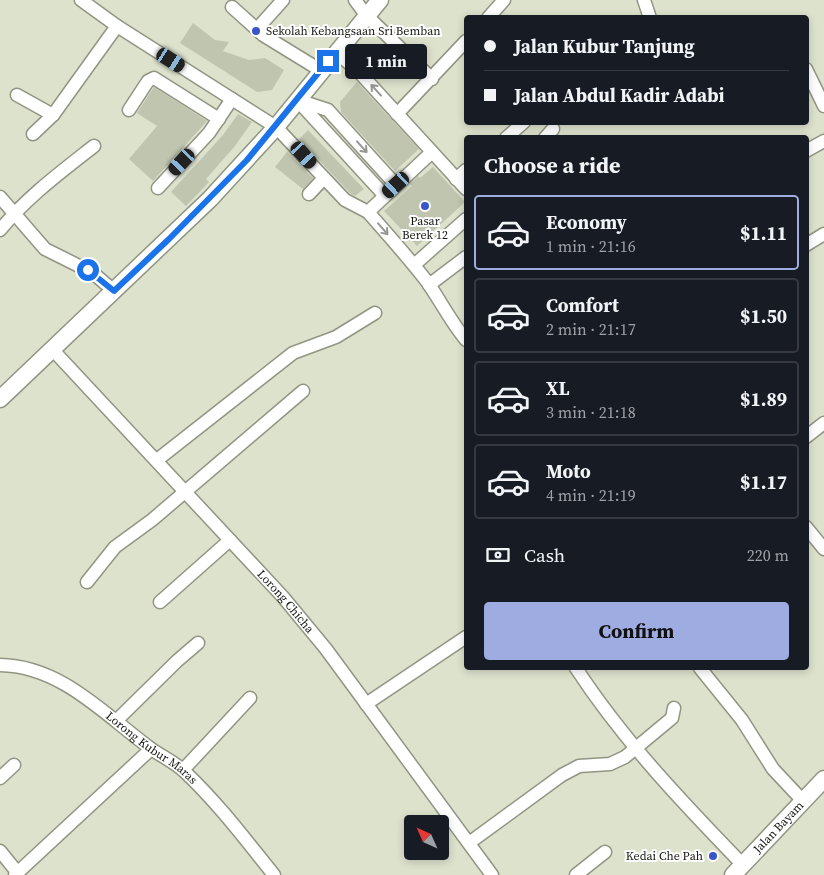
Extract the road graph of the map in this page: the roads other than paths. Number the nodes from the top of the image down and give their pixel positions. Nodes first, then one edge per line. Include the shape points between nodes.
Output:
1 (81, 0) edge
2 (283, 0) edge
3 (355, 0) edge
4 (380, 0) edge
5 (504, 0) edge
6 (644, 0) edge
7 (232, 7) dead end
8 (366, 15) junction
9 (491, 15) edge
10 (649, 15) edge
11 (116, 26) junction
12 (257, 30) junction
13 (464, 43) edge
14 (336, 52) junction
15 (320, 70) junction
16 (809, 75) edge
17 (432, 79) junction
18 (17, 95) dead end
19 (232, 99) junction
20 (297, 100) junction
21 (824, 106) edge
22 (129, 110) dead end
23 (397, 114) junction
24 (53, 115) junction
25 (219, 119) junction
26 (521, 125) edge
27 (276, 126) junction
28 (33, 134) dead end
29 (509, 135) edge
30 (824, 141) edge
31 (94, 146) dead end
32 (809, 149) edge
33 (432, 152) junction
34 (461, 174) edge
35 (324, 178) junction
36 (396, 185) junction
37 (158, 188) dead end
38 (309, 194) dead end
39 (385, 196) junction
40 (0, 197) edge
41 (368, 212) junction
42 (14, 213) junction
43 (464, 221) edge
44 (0, 230) edge
45 (824, 234) edge
46 (809, 243) edge
47 (464, 259) edge
48 (414, 265) junction
49 (429, 285) junction
50 (114, 291) junction
51 (374, 313) dead end
52 (464, 338) edge
53 (52, 350) junction
54 (303, 390) dead end
55 (0, 399) edge
56 (824, 424) edge
57 (809, 435) edge
58 (157, 460) junction
59 (185, 491) junction
60 (809, 531) edge
61 (230, 540) junction
62 (824, 550) edge
63 (87, 582) dead end
64 (160, 602) dead end
65 (464, 638) edge
66 (198, 643) dead end
67 (0, 665) edge
68 (577, 670) edge
69 (702, 670) edge
70 (250, 698) dead end
71 (366, 704) junction
72 (674, 708) dead end
73 (117, 720) junction
74 (635, 748) junction
75 (151, 749) junction
76 (14, 765) dead end
77 (183, 770) junction
78 (0, 778) edge
79 (824, 779) edge
80 (803, 801) junction
81 (469, 843) junction
82 (0, 852) edge
83 (605, 852) dead end
84 (738, 870) edge
85 (16, 873) edge
86 (274, 875) edge
87 (492, 875) edge
88 (576, 875) edge

1 - 11 street
2 - 12 street
3 - 8 street
4 - 8 main road
5 - 9 street
6 - 10 street
7 - 12 street
8 - 14 main road
8 - 17 street
11 - 19 street
11 - 24 street
12 - 15 street
13 - 17 street
14 - 15 main road
23 -> 14 street
15 - 20 main road
16 - 21 street
17 - 23 street
18 - 24 street
19 - 25 street
19 - 27 street
20 - 27 main road
20 -> 36 street via 328,110
20 - 39 street
22 - 25 street via 148,81 154,78
23 - 33 street
24 - 28 street
25 - 37 street
26 - 29 street
27 - 35 street
27 - 50 main road via 210,199
30 - 32 street
31 - 42 street
33 - 34 street
33 - 36 street
35 - 38 street
35 - 41 street via 345,200
36 - 39 street
39 - 41 street
40 - 42 street
41 -> 48 street
42 - 44 street
42 - 50 street via 45,249 94,273
43 - 48 street
45 - 46 street
47 - 49 street
48 - 49 street
49 - 52 street
50 - 53 main road
51 - 58 street via 336,337 293,352
53 - 55 main road
53 - 58 street, Lorong Chicha
54 - 59 street
56 - 57 street
58 - 59 street, Lorong Chicha
59 - 61 street, Lorong Chicha
59 - 63 street via 115,547
60 - 62 street
61 - 64 street
61 - 71 street, Lorong Chicha via 283,597
65 - 71 street
66 - 73 street
67 - 73 street, Lorong Kubur Maras via 20,666 48,676 97,704
68 - 74 street
69 - 80 street via 742,720 772,769
70 - 77 street
71 - 81 street, Lorong Chicha
72 - 74 street via 672,718
73 - 75 street, Lorong Kubur Maras
74 - 81 street via 610,764 579,766 562,775
74 - 84 street
75 - 77 street, Lorong Kubur Maras
75 - 85 street
76 - 78 street
77 - 86 street, Lorong Kubur Maras via 218,806
79 - 80 main road, Jalan Bayam
80 - 84 main road, Jalan Bayam
81 - 87 street, Lorong Chicha
82 - 85 street
83 - 88 street

